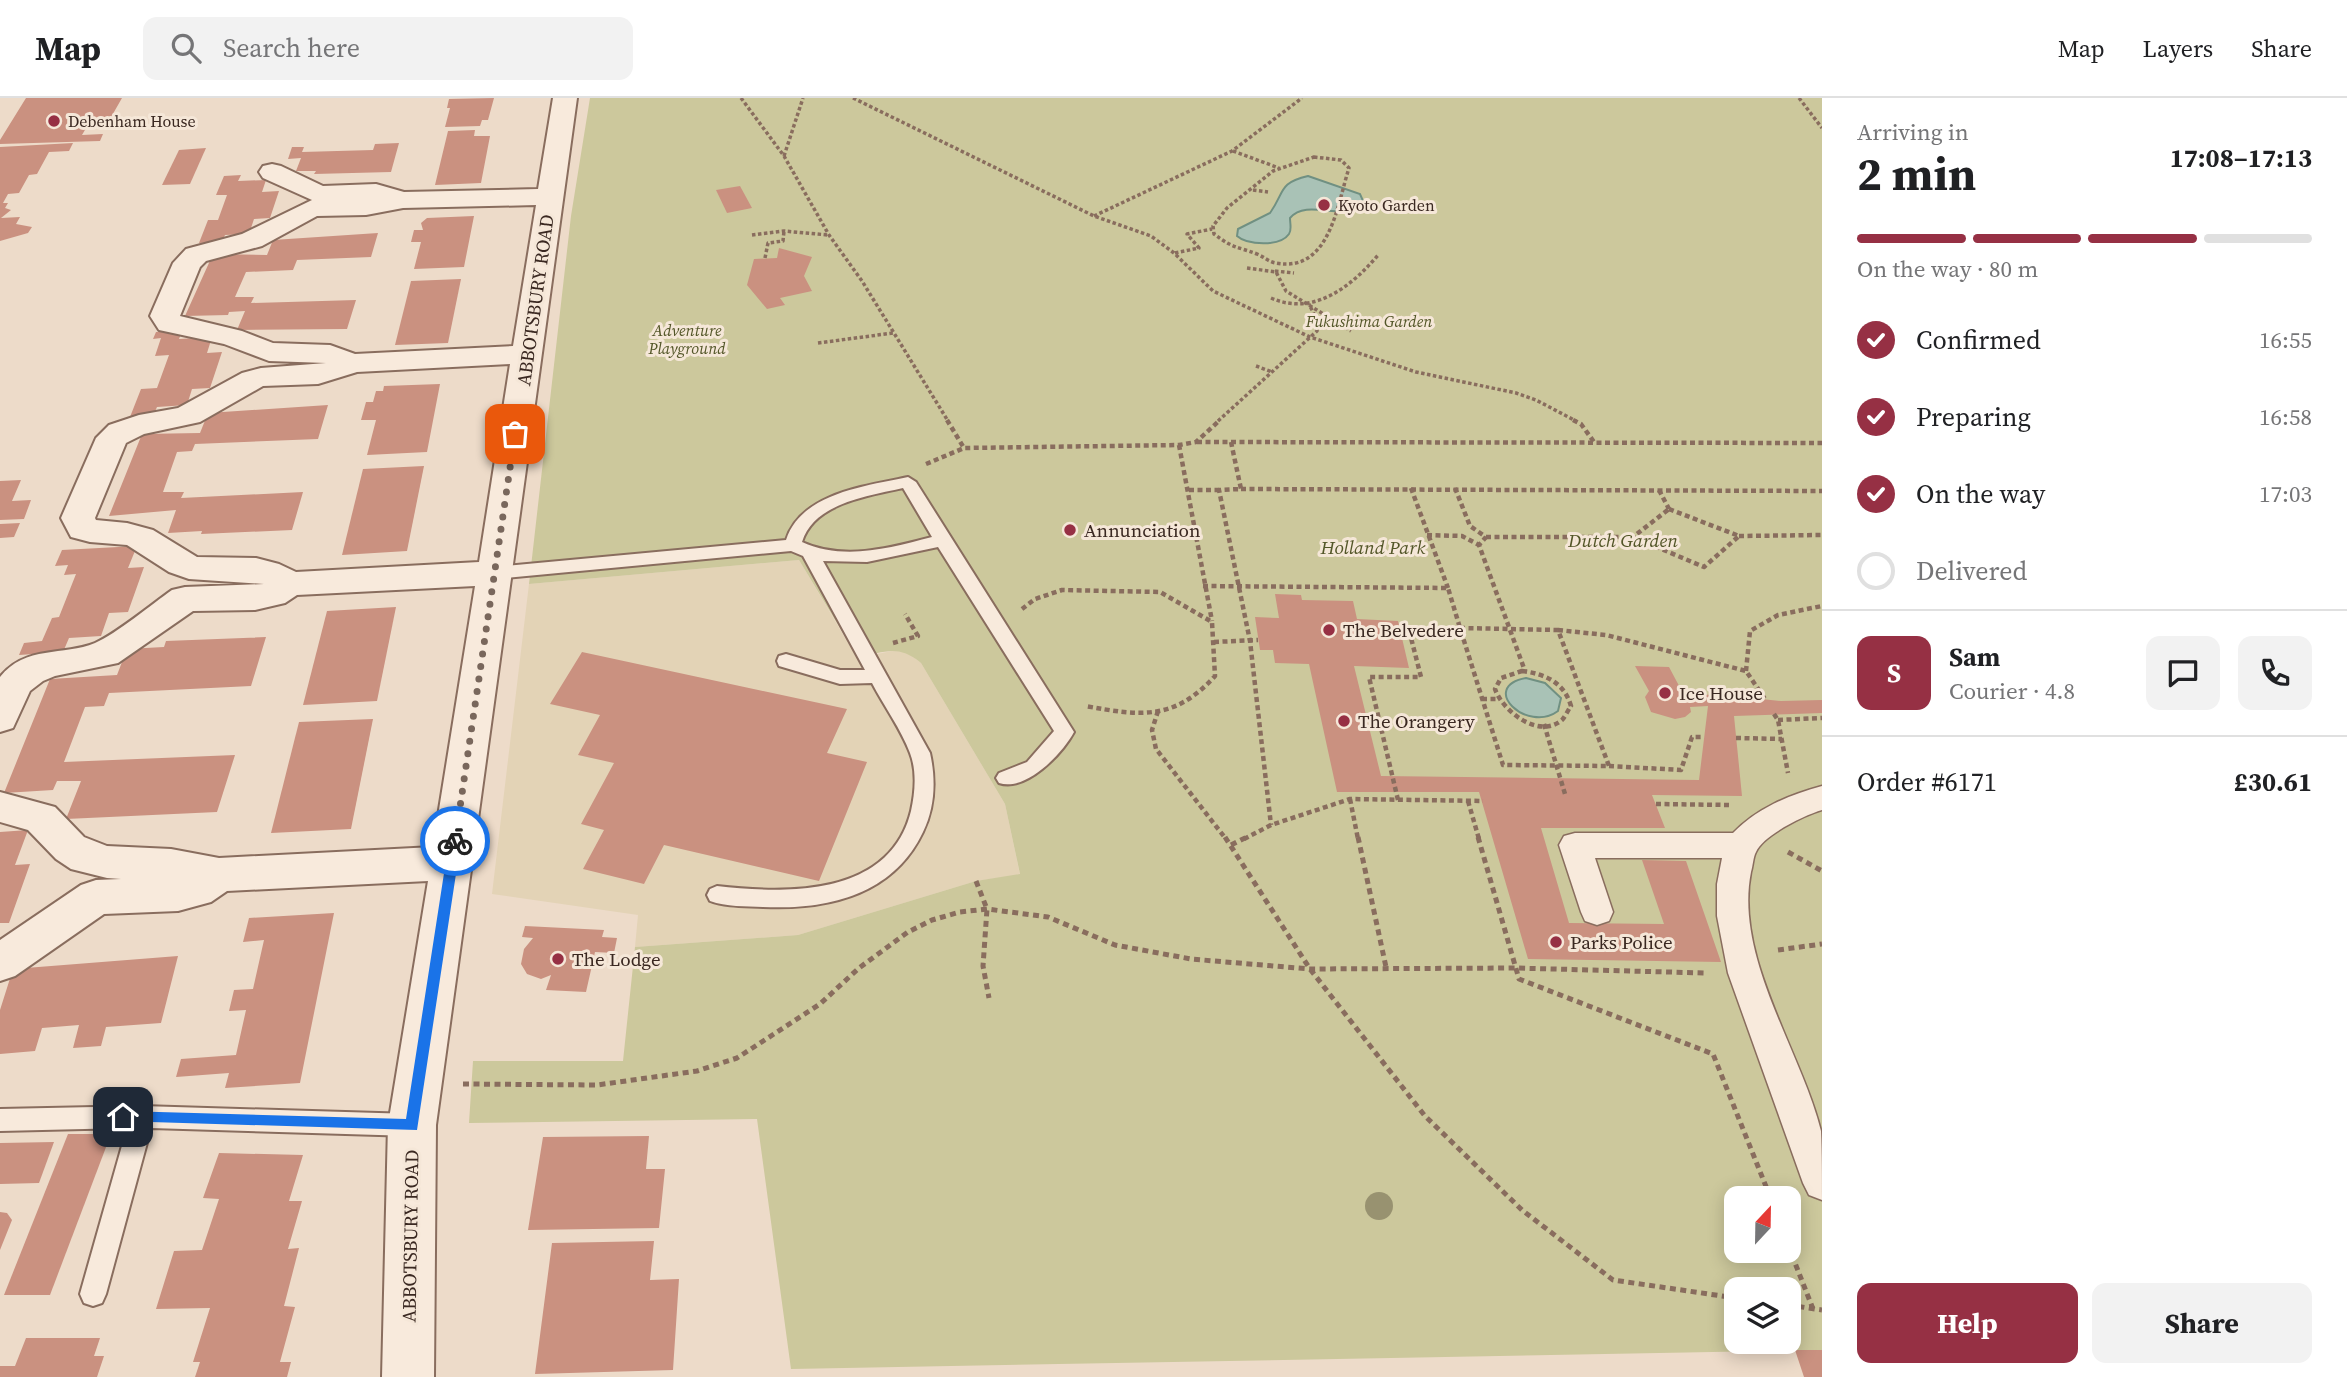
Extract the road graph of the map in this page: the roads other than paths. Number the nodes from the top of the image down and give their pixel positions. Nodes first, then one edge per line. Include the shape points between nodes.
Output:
1 (565, 98) edge
2 (272, 172) dead end
3 (550, 197) junction
4 (316, 201) junction
5 (527, 354) junction
6 (264, 365) junction
7 (943, 540) junction
8 (801, 549) junction
9 (494, 573) junction
10 (191, 584) junction
11 (786, 660) dead end
12 (878, 676) junction
13 (0, 718) edge
14 (1006, 778) dead end
15 (1808, 802) edge
16 (0, 807) edge
17 (1741, 846) junction
18 (451, 863) junction
19 (102, 879) junction
20 (717, 895) dead end
21 (1597, 912) dead end
22 (0, 963) edge
23 (415, 1104) junction
24 (142, 1117) junction
25 (0, 1120) edge
26 (1822, 1183) edge
27 (93, 1294) dead end
28 (408, 1377) edge

1 - 3 street, ABBOTSBURY ROAD
2 - 4 street
3 - 4 street via 403,200 366,207
3 - 5 street, ABBOTSBURY ROAD
4 - 6 street via 252,240 196,255 187,263 165,316 169,324 232,337
5 - 6 street via 351,363 321,376
5 - 9 street, ABBOTSBURY ROAD
6 - 10 street via 191,414 122,429 112,438 78,518 83,529 143,538 179,564
7 - 8 lane via 872,557
7 - 8 lane via 908,482 846,497 815,513 796,533
7 - 14 lane via 1064,733 1034,767
8 - 9 lane
8 - 12 lane
9 - 10 street via 290,584 255,597
9 - 18 street, ABBOTSBURY ROAD
10 - 13 street via 105,654 30,671 15,683
11 - 12 lane via 840,677
12 - 20 lane via 920,753 925,772 924,801 915,832 896,862 870,880 832,894 779,900
15 - 17 street via 1772,818
16 - 19 street via 41,818 70,848 86,857
17 - 21 street via 1575,845
17 - 26 street via 1732,884 1733,916 1745,974
18 - 19 street via 219,875 196,890 178,894
18 - 23 street, ABBOTSBURY ROAD
19 - 22 street
23 - 24 lane
23 - 28 street, ABBOTSBURY ROAD
24 - 25 lane
24 - 27 lane

